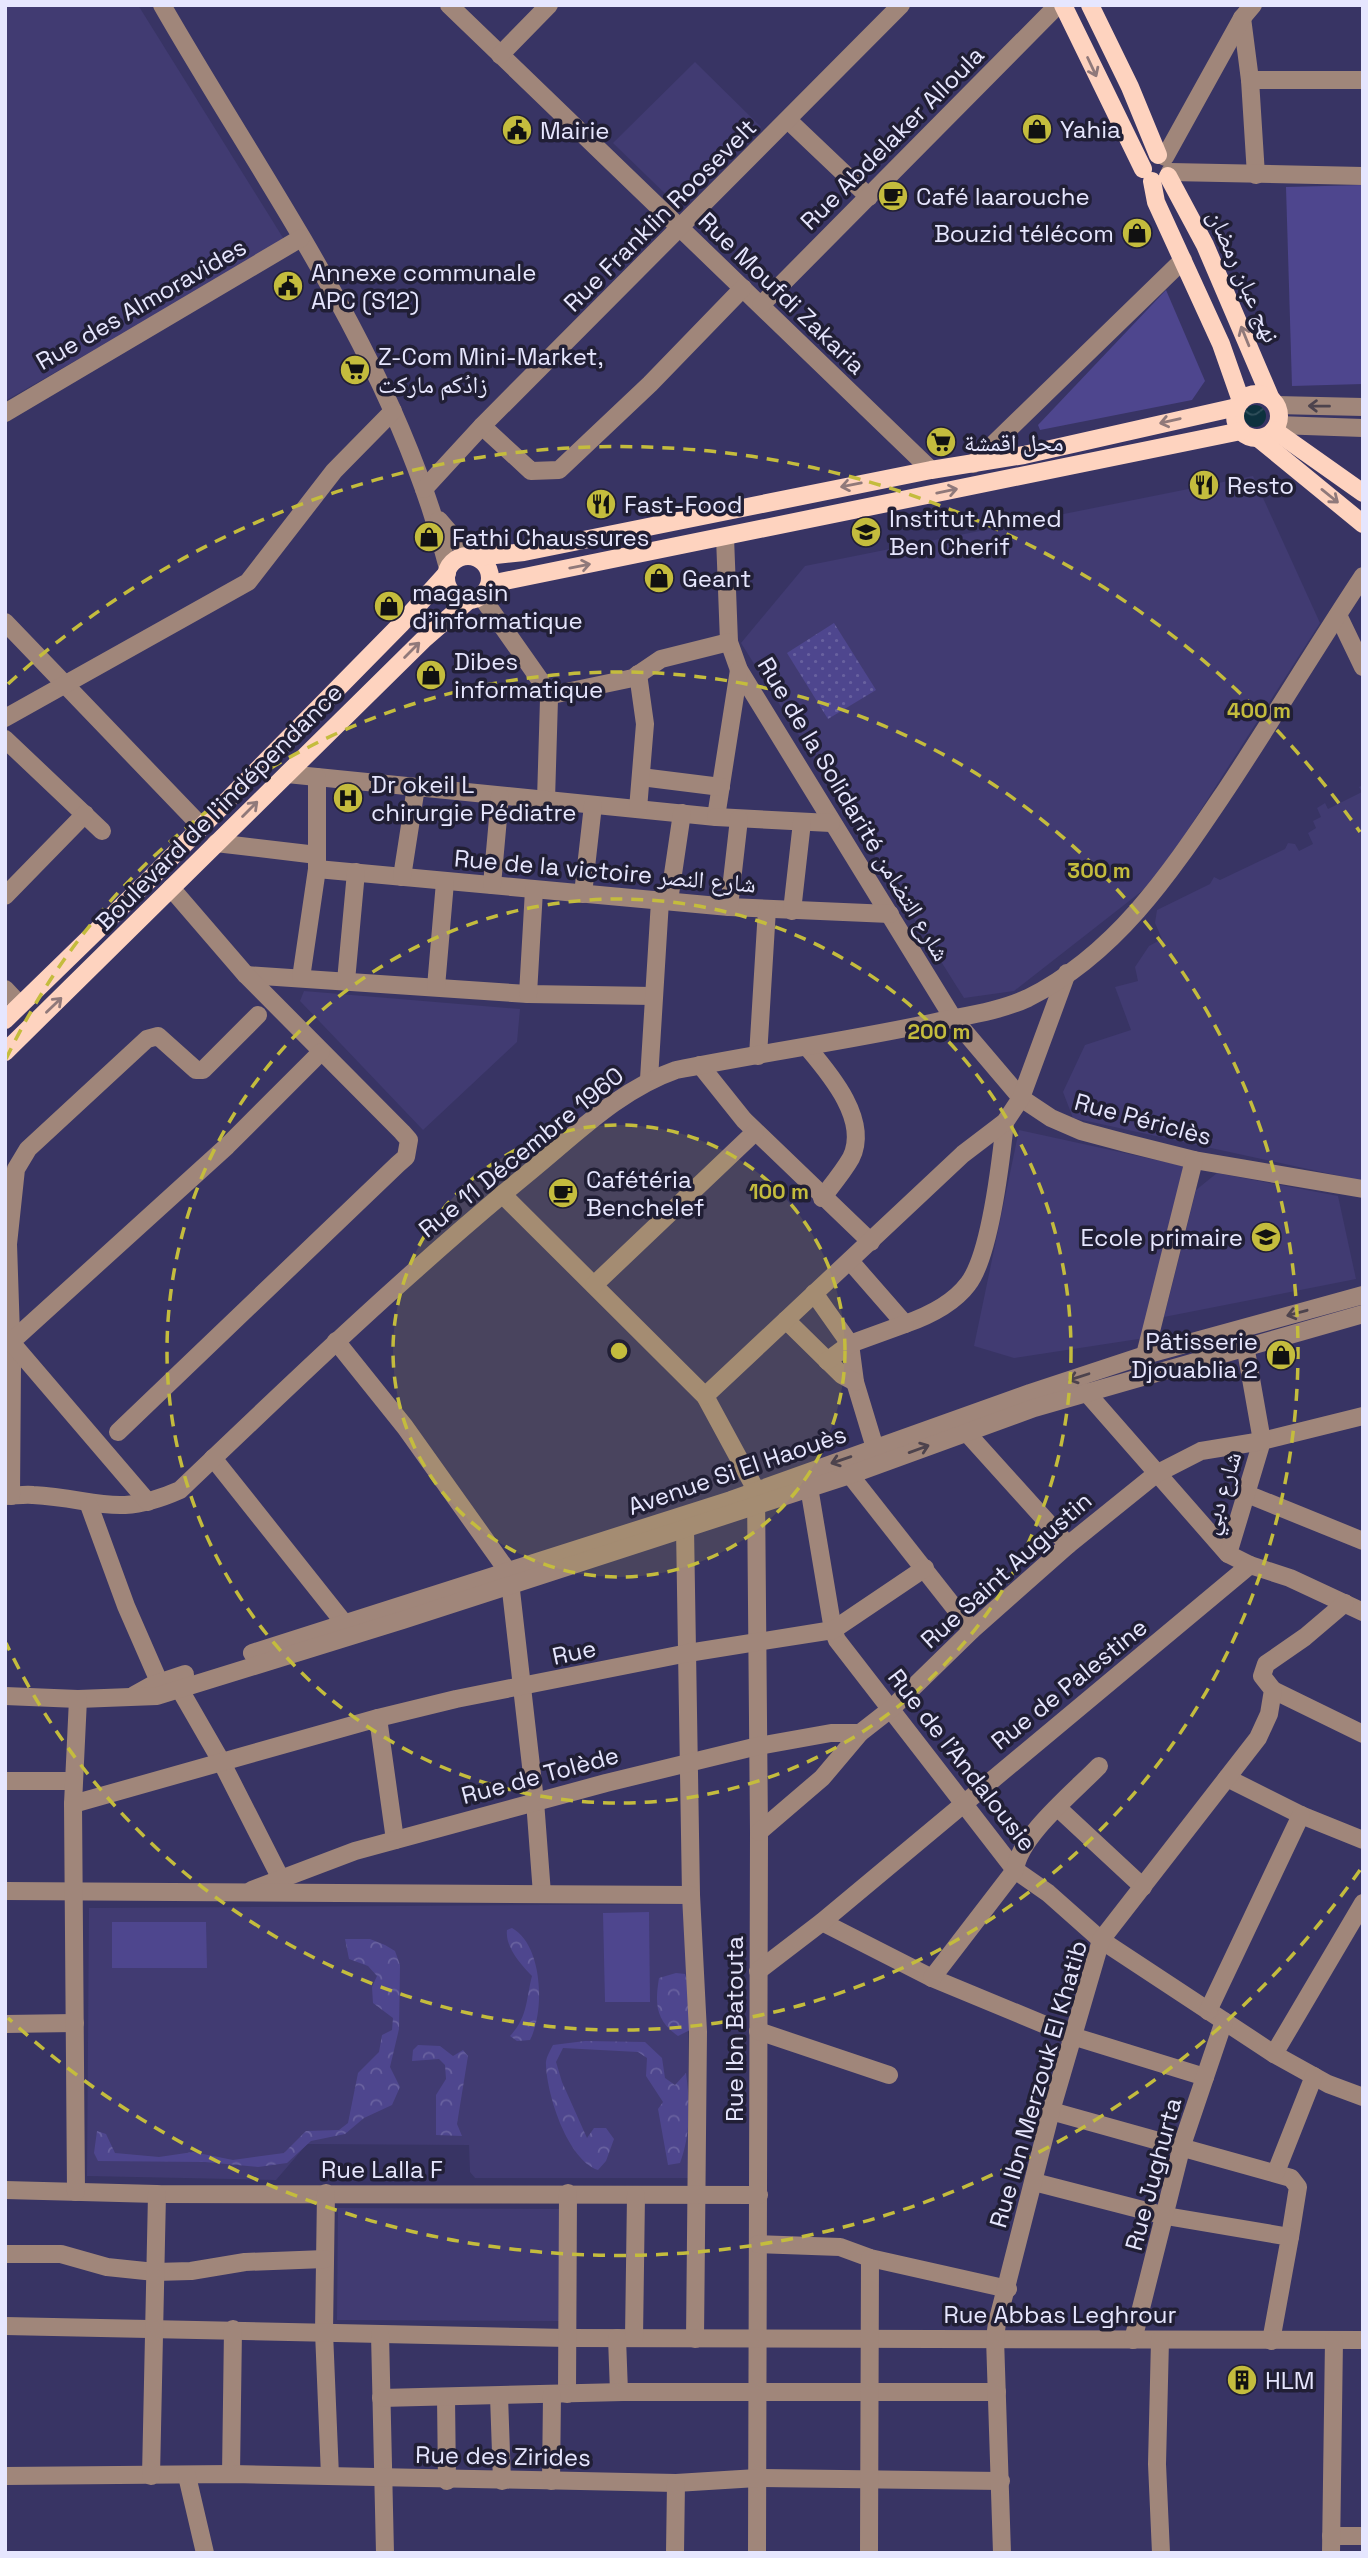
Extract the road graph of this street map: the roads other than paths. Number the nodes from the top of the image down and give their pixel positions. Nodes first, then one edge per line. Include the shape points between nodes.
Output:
1 (162, 5) edge
2 (449, 5) edge
3 (549, 5) edge
4 (901, 5) edge
5 (1060, 5) edge
6 (1090, 5) edge
7 (1248, 12) edge
8 (500, 55) junction
9 (1250, 80) junction
10 (1363, 80) edge
11 (789, 121) junction
12 (1160, 168) junction
13 (1256, 175) junction
14 (1363, 176) edge
15 (869, 197) junction
16 (680, 230) junction
17 (301, 239) junction
18 (1183, 260) junction
19 (743, 288) junction
20 (761, 305) junction
21 (1273, 402) junction
22 (1239, 404) junction
23 (1363, 407) edge
24 (393, 411) junction
25 (5, 413) edge
26 (482, 426) junction
27 (1363, 428) edge
28 (1262, 431) junction
29 (972, 464) junction
30 (931, 470) junction
31 (898, 476) junction
32 (424, 489) junction
33 (1363, 493) edge
34 (900, 501) junction
35 (435, 514) junction
36 (1363, 524) edge
37 (725, 537) junction
38 (473, 557) junction
39 (447, 571) junction
40 (1363, 576) edge
41 (480, 593) junction
42 (1338, 615) junction
43 (5, 622) edge
44 (729, 642) junction
45 (1363, 667) edge
46 (739, 670) junction
47 (638, 674) junction
48 (65, 684) junction
49 (547, 696) junction
50 (5, 718) edge
51 (5, 739) edge
52 (287, 774) junction
53 (317, 777) junction
54 (641, 777) junction
55 (721, 787) junction
56 (416, 788) junction
57 (500, 796) junction
58 (545, 800) junction
59 (593, 805) junction
60 (638, 809) junction
61 (682, 813) junction
62 (85, 814) junction
63 (716, 817) junction
64 (739, 819) junction
65 (802, 822) junction
66 (831, 824) junction
67 (201, 826) junction
68 (102, 831) dead end
69 (216, 843) junction
70 (317, 862) junction
71 (356, 872) junction
72 (402, 877) junction
73 (445, 882) junction
74 (492, 885) junction
75 (171, 888) junction
76 (534, 890) junction
77 (583, 894) junction
78 (5, 896) edge
79 (665, 901) junction
80 (729, 907) junction
81 (767, 909) junction
82 (792, 911) junction
83 (890, 914) junction
84 (1067, 973) junction
85 (247, 975) junction
86 (301, 978) junction
87 (346, 981) junction
88 (436, 988) junction
89 (5, 989) edge
90 (528, 994) junction
91 (653, 996) junction
92 (20, 1006) junction
93 (258, 1015) dead end
94 (953, 1018) junction
95 (5, 1020) edge
96 (807, 1046) junction
97 (5, 1052) edge
98 (321, 1052) junction
99 (758, 1056) junction
100 (700, 1065) junction
101 (649, 1079) junction
102 (1021, 1098) junction
103 (1005, 1122) junction
104 (755, 1132) junction
105 (1195, 1160) junction
106 (1363, 1189) edge
107 (502, 1194) junction
108 (822, 1198) junction
109 (871, 1242) junction
110 (850, 1261) junction
111 (594, 1285) junction
112 (814, 1293) junction
113 (1363, 1295) edge
114 (1363, 1314) edge
115 (786, 1320) junction
116 (905, 1324) junction
117 (336, 1341) junction
118 (11, 1342) junction
119 (850, 1344) junction
120 (1245, 1345) junction
121 (1145, 1355) junction
122 (827, 1361) junction
123 (855, 1382) junction
124 (1086, 1392) junction
125 (705, 1396) junction
126 (1032, 1400) junction
127 (1363, 1416) edge
128 (118, 1432) dead end
129 (967, 1432) junction
130 (1262, 1441) junction
131 (875, 1448) junction
132 (214, 1458) junction
133 (1156, 1474) junction
134 (850, 1475) junction
135 (809, 1488) junction
136 (1247, 1494) junction
137 (8, 1496) edge
138 (756, 1497) junction
139 (148, 1502) junction
140 (89, 1505) junction
141 (685, 1528) junction
142 (1363, 1541) edge
143 (1068, 1545) junction
144 (1228, 1555) junction
145 (1250, 1565) junction
146 (925, 1568) junction
147 (511, 1579) junction
148 (1345, 1603) junction
149 (1363, 1612) edge
150 (345, 1624) junction
151 (833, 1630) junction
152 (972, 1630) junction
153 (756, 1641) junction
154 (688, 1653) junction
155 (523, 1687) junction
156 (168, 1688) junction
157 (1273, 1690) junction
158 (5, 1696) edge
159 (78, 1699) junction
160 (892, 1708) junction
161 (378, 1718) junction
162 (860, 1733) junction
163 (1363, 1734) edge
164 (758, 1746) junction
165 (221, 1761) junction
166 (689, 1762) junction
167 (1099, 1766) dead end
168 (1227, 1777) junction
169 (5, 1781) edge
170 (74, 1781) junction
171 (535, 1801) junction
172 (965, 1803) junction
173 (73, 1804) junction
174 (1059, 1808) junction
175 (1301, 1815) junction
176 (759, 1832) junction
177 (1361, 1834) edge
178 (395, 1840) junction
179 (1016, 1870) junction
180 (281, 1879) junction
181 (1143, 1887) junction
182 (5, 1891) edge
183 (73, 1894) junction
184 (239, 1894) junction
185 (542, 1894) junction
186 (691, 1895) junction
187 (1362, 1907) edge
188 (822, 1922) junction
189 (1101, 1940) junction
190 (758, 1971) junction
191 (932, 1978) junction
192 (1208, 2011) junction
193 (1224, 2021) junction
194 (75, 2023) junction
195 (5, 2024) edge
196 (758, 2031) junction
197 (1072, 2036) junction
198 (1274, 2054) junction
199 (889, 2075) dead end
200 (1314, 2076) junction
201 (1205, 2077) junction
202 (1363, 2097) edge
203 (1051, 2111) junction
204 (1182, 2145) junction
205 (1276, 2172) junction
206 (1034, 2182) junction
207 (5, 2190) edge
208 (76, 2192) junction
209 (326, 2193) junction
210 (568, 2193) junction
211 (157, 2194) junction
212 (759, 2195) junction
213 (636, 2196) junction
214 (696, 2196) junction
215 (1166, 2216) junction
216 (1290, 2237) junction
217 (758, 2244) junction
218 (5, 2254) edge
219 (870, 2258) junction
220 (325, 2259) junction
221 (155, 2272) junction
222 (1008, 2290) junction
223 (5, 2326) edge
224 (153, 2329) junction
225 (233, 2329) junction
226 (324, 2332) junction
227 (380, 2333) junction
228 (567, 2338) junction
229 (626, 2338) junction
230 (869, 2338) junction
231 (995, 2338) junction
232 (695, 2339) junction
233 (756, 2339) junction
234 (1133, 2340) junction
235 (1160, 2340) junction
236 (1334, 2340) junction
237 (1363, 2340) edge
238 (1272, 2341) junction
239 (620, 2392) junction
240 (869, 2392) junction
241 (997, 2392) junction
242 (757, 2393) junction
243 (560, 2394) junction
244 (499, 2396) junction
245 (446, 2397) junction
246 (381, 2398) junction
247 (231, 2474) junction
248 (5, 2476) edge
249 (151, 2476) junction
250 (187, 2476) junction
251 (330, 2476) junction
252 (757, 2478) junction
253 (384, 2479) junction
254 (869, 2480) junction
255 (447, 2481) junction
256 (502, 2481) junction
257 (551, 2481) junction
258 (1001, 2481) junction
259 (676, 2483) junction
260 (1363, 2536) edge
261 (1331, 2544) edge
262 (205, 2553) edge
263 (385, 2553) edge
264 (675, 2553) edge
265 (757, 2553) edge
266 (869, 2553) edge
267 (1002, 2553) edge
268 (1161, 2553) edge

1 - 17 street
2 - 8 street, Rue Moufdi Zakaria
3 - 8 street
4 - 11 street, Rue Franklin Roosevelt
5 -> 12 main road, نهج عبان رمضان
5 - 15 street, Rue Abdelaker Alloula
6 - 12 main road, نهج عبان رمضان via 1130,87
7 - 9 street
7 - 12 street
8 - 16 street, Rue Moufdi Zakaria
9 - 10 street
9 - 13 street
11 - 15 street
11 - 16 street, Rue Franklin Roosevelt
12 - 13 street
12 - 18 main road, نهج عبان رمضان via 1156,202
21 -> 12 main road, نهج عبان رمضان via 1205,245
13 - 14 street
15 - 20 street, Rue Abdelaker Alloula
16 - 19 street, Rue Moufdi Zakaria
16 - 26 street, Rue Franklin Roosevelt
17 - 24 street via 343,307
17 - 25 street, Rue des Almoravides
18 - 22 main road, نهج عبان رمضان via 1228,361
18 - 29 street
19 - 20 street, Rue Moufdi Zakaria
19 - 26 street via 559,470 531,471
20 - 30 street, Rue Moufdi Zakaria
21 - 22 main road via 1257,394
23 -> 21 street
21 - 28 main road
22 - 28 main road, نهج عبان رمضان via 1236,420
22 -> 29 main road
24 - 32 street
24 - 48 street via 334,471 248,582
26 - 32 street, Rue Franklin Roosevelt
27 - 28 street
28 - 33 main road
34 -> 28 main road, Boulevard de l'indépendance
28 -> 36 main road
29 - 30 main road
30 - 31 main road
31 - 34 main road
31 -> 38 main road via 524,552
32 - 35 street
34 - 37 main road, Boulevard de l'indépendance
35 - 38 street
35 - 39 street
41 -> 37 main road, Boulevard de l'indépendance
37 - 44 street, Rue de la Solidarité شارع التضامن
38 - 39 main road via 457,559
38 - 41 main road via 487,566
39 - 41 main road via 451,592
39 - 67 main road, Boulevard de l'indépendance via 401,624
40 - 42 street, Rue 11 Décembre 1960
41 - 49 street
52 -> 41 main road, Boulevard de l'indépendance via 423,640
42 - 45 street
42 - 84 street, Rue 11 Décembre 1960 via 1151,897 1103,947
43 - 48 street
44 - 46 street, Rue de la Solidarité شارع التضامن
44 - 47 street via 662,659
46 - 55 street
46 - 66 street, Rue de la Solidarité شارع التضامن
47 - 49 street
47 - 54 street via 645,718
48 - 50 street
48 - 67 street
49 - 58 street
51 - 62 street
52 - 53 street
69 -> 52 main road, Boulevard de l'indépendance
53 - 56 street
53 - 70 street
54 - 55 street
54 - 60 street
55 - 63 street
56 - 57 street
56 - 72 street
57 - 58 street
57 - 74 street
58 - 59 street
59 - 60 street
59 - 77 street
60 - 61 street
61 - 63 street
61 - 79 street
62 - 68 street
62 - 78 street
63 - 64 street
64 - 65 street
64 - 80 street
65 - 66 street
65 - 82 street
66 - 83 street, Rue de la Solidarité شارع التضامن
67 - 92 main road, Boulevard de l'indépendance
69 - 70 street, Rue de la victoire شارع النصر
69 - 75 main road, Boulevard de l'indépendance
70 - 71 street, Rue de la victoire شارع النصر
70 - 86 street
71 - 72 street, Rue de la victoire شارع النصر
71 - 87 street
72 - 73 street, Rue de la victoire شارع النصر
73 - 74 street, Rue de la victoire شارع النصر
73 - 88 street
74 - 76 street, Rue de la victoire شارع النصر
75 - 85 street
97 -> 75 main road, Boulevard de l'indépendance
76 - 77 street, Rue de la victoire شارع النصر
76 - 90 street
77 - 79 street, Rue de la victoire شارع النصر
79 - 80 street, Rue de la victoire شارع النصر
79 - 91 street
80 - 81 street, Rue de la victoire شارع النصر
81 - 82 street, Rue de la victoire شارع النصر
81 - 99 street
82 - 83 street, Rue de la victoire شارع النصر
83 - 94 street, Rue de la Solidarité شارع التضامن
84 - 94 street, Rue 11 Décembre 1960 via 1009,1005
84 - 102 street
85 - 86 street
85 - 98 street
86 - 87 street
87 - 88 street
88 - 90 street
89 - 92 street
90 - 91 street
91 - 101 street
92 - 95 main road, Boulevard de l'indépendance
93 - 118 street via 203,1070 196,1070 158,1036 147,1039 28,1149 16,1169 12,1192 8,1244
94 - 96 street, Rue 11 Décembre 1960
94 - 102 street, Rue Périclès
96 - 99 street, Rue 11 Décembre 1960
96 - 108 street via 843,1093 855,1140 852,1156
98 - 118 street via 227,1146
98 - 128 street via 409,1140 405,1157
99 - 100 street, Rue 11 Décembre 1960
100 - 101 street, Rue 11 Décembre 1960
100 - 104 street
101 - 107 street, Rue 11 Décembre 1960
102 - 103 street
102 - 105 street, Rue Périclès via 1081,1131
103 - 109 street via 963,1154
103 - 116 street via 975,1274 955,1298
104 - 108 street
104 - 111 street
105 - 106 street, Rue Périclès
105 - 121 street
107 - 111 street
107 - 117 street, Rue 11 Décembre 1960
108 - 109 street
109 - 110 street
110 - 112 street
110 - 116 street
111 - 125 street
112 - 115 street
112 - 119 street
113 -> 121 street, Avenue Si El Haouès
114 - 120 street, Avenue Si El Haouès
115 - 122 street
115 - 125 street
116 - 119 street
117 - 132 street, Rue 11 Décembre 1960
117 - 147 street via 405,1427
118 - 137 street
118 - 139 street
119 - 122 street
119 - 123 street
120 - 124 street, Avenue Si El Haouès
120 - 130 street
121 -> 126 street, Avenue Si El Haouès
122 - 123 street
123 - 131 street
124 - 126 street, Avenue Si El Haouès
124 - 133 street
125 - 138 street
126 - 129 street, Avenue Si El Haouès
126 - 131 street, Avenue Si El Haouès
127 - 130 street, شارع دبي
134 -> 129 street, Avenue Si El Haouès
129 - 143 street
130 - 133 street, Rue Saint Augustin via 1200,1451
130 - 136 street, شارع دبي
131 -> 138 street, Avenue Si El Haouès
132 - 139 street, Rue 11 Décembre 1960 via 180,1490
132 - 150 street
133 - 143 street, Rue Saint Augustin
133 - 144 street
134 - 135 street, Avenue Si El Haouès
134 - 146 street
135 - 138 street, Avenue Si El Haouès
135 - 151 street, Rue de l'Andalousie
136 - 142 street
136 - 144 street, شارع دبي
137 - 140 street, Rue 11 Décembre 1960 via 33,1495
138 - 141 street, Avenue Si El Haouès
138 - 147 street, Avenue Si El Haouès
138 - 153 street, Rue Ibn Batouta
139 - 140 street, Rue 11 Décembre 1960 via 125,1507
140 - 156 street via 126,1606
141 - 147 street, Avenue Si El Haouès
141 - 154 street
143 - 152 street, Rue Saint Augustin
144 - 145 street, شارع دبي
145 - 148 street
145 - 172 street, Rue de Palestine
146 - 151 street, Rue
146 - 152 street
147 - 150 street, Avenue Si El Haouès
147 - 155 street
147 - 156 street, Avenue Si El Haouès
148 - 149 street
148 - 157 street, Rue Ibn Merzouk El Khatib via 1266,1664 1262,1676
150 - 156 street, Avenue Si El Haouès
151 - 153 street, Rue
151 - 160 street, Rue de l'Andalousie via 843,1650
152 - 160 street, Rue Saint Augustin
153 - 154 street, Rue
153 - 164 street, Rue Ibn Batouta
154 - 155 street, Rue
154 - 166 street
155 - 161 street, Rue
155 - 171 street
156 - 159 street, Avenue Si El Haouès via 131,1697
156 - 165 street
157 - 163 street
157 - 168 street, Rue Ibn Merzouk El Khatib via 1258,1738
158 - 159 street, Avenue Si El Haouès
159 - 170 street
160 - 162 street, Rue Saint Augustin
160 - 172 street, Rue de l'Andalousie
161 - 165 street, Rue
161 - 178 street
162 - 164 street, Rue de Tolède via 831,1733
162 - 176 street, Rue Saint Augustin via 822,1778
164 - 166 street, Rue de Tolède
164 - 176 street, Rue Ibn Batouta
165 - 173 street, Rue
165 - 180 street
166 - 171 street, Rue de Tolède
166 - 186 street
167 - 174 street
168 - 175 street
168 - 181 street, Rue Ibn Merzouk El Khatib
169 - 170 street
170 - 173 street
171 - 178 street, Rue de Tolède
171 - 185 street
172 - 179 street, Rue de l'Andalousie
172 - 188 street, Rue de Palestine
173 - 183 street
174 - 179 street via 1021,1850
174 - 181 street
175 - 177 street
175 - 192 street
176 - 190 street, Rue Ibn Batouta
178 - 180 street, Rue de Tolède
179 - 189 street, Rue de l'Andalousie
179 - 191 street
180 - 184 street, Rue de Tolède
181 - 189 street, Rue Ibn Merzouk El Khatib
182 - 183 street
183 - 184 street
183 - 194 street
184 - 185 street
185 - 186 street
186 - 214 street via 698,2032
187 - 198 street
188 - 190 street, Rue de Palestine
188 - 191 street
189 - 192 street, Rue de l'Andalousie
189 - 197 street, Rue Ibn Merzouk El Khatib
190 - 196 street, Rue Ibn Batouta
191 - 197 street
192 - 193 street, Rue de l'Andalousie
193 - 198 street, Rue de l'Andalousie
193 - 201 street, Rue Jughurta
194 - 195 street
194 - 208 street
196 - 199 street
196 - 212 street, Rue Ibn Batouta
197 - 201 street
197 - 203 street, Rue Ibn Merzouk El Khatib
198 - 200 street, Rue de l'Andalousie
200 - 202 street, Rue de l'Andalousie
200 - 205 street
201 - 204 street, Rue Jughurta
203 - 204 street
203 - 206 street, Rue Ibn Merzouk El Khatib
204 - 205 street
204 - 215 street, Rue Jughurta
205 - 216 street via 1291,2178 1298,2188
206 - 215 street
206 - 222 street, Rue Ibn Merzouk El Khatib
207 - 208 street, Rue Lalla F
208 - 211 street, Rue Lalla F
209 - 210 street, Rue Lalla F
209 - 211 street, Rue Lalla F
209 - 220 street
210 - 213 street, Rue Lalla F
210 - 228 street
211 - 221 street
212 - 214 street, Rue Lalla F
212 - 217 street, Rue Ibn Batouta
213 - 214 street, Rue Lalla F
213 - 229 street
214 - 232 street
215 - 216 street
215 - 234 street, Rue Jughurta
216 - 238 street
217 - 219 street via 840,2247
217 - 233 street, Rue Ibn Batouta
218 - 221 street via 61,2255 107,2267
219 - 222 street
219 - 230 street
220 - 221 street
220 - 226 street
221 - 224 street
222 - 231 street, Rue Ibn Merzouk El Khatib
223 - 224 street, Rue Abbas Leghrour
224 - 225 street, Rue Abbas Leghrour
224 - 249 street
225 - 226 street, Rue Abbas Leghrour
225 - 247 street
226 - 227 street, Rue Abbas Leghrour
226 - 251 street
227 - 228 street, Rue Abbas Leghrour
227 - 246 street
228 - 229 street, Rue Abbas Leghrour
228 - 243 street
229 - 232 street, Rue Abbas Leghrour
229 - 239 street
230 - 231 street, Rue Abbas Leghrour
230 - 233 street, Rue Abbas Leghrour
230 - 240 street
231 - 234 street, Rue Abbas Leghrour
231 - 241 street, Rue Ibn Merzouk El Khatib
232 - 233 street, Rue Abbas Leghrour
233 - 242 street, Rue Ibn Batouta
234 - 235 street, Rue Abbas Leghrour
235 - 238 street, Rue Abbas Leghrour
235 - 268 street via 1157,2464
236 - 237 street, Rue Abbas Leghrour
236 - 238 street, Rue Abbas Leghrour
236 - 261 street
239 - 242 street
239 - 243 street
240 - 241 street
240 - 242 street
240 - 254 street
241 - 258 street, Rue Ibn Merzouk El Khatib
242 - 252 street, Rue Ibn Batouta
243 - 244 street
243 - 257 street
244 - 245 street
244 - 256 street
245 - 246 street
245 - 255 street
246 - 253 street
247 - 250 street, Rue des Zirides
247 - 251 street, Rue des Zirides
248 - 249 street, Rue des Zirides
249 - 250 street, Rue des Zirides
250 - 262 street
251 - 253 street, Rue des Zirides
252 - 254 street, Rue des Zirides
252 - 259 street, Rue des Zirides
252 - 265 street, Rue Ibn Batouta
253 - 255 street, Rue des Zirides
253 - 263 street
254 - 258 street, Rue des Zirides
254 - 266 street
255 - 256 street, Rue des Zirides
256 - 257 street, Rue des Zirides
257 - 259 street, Rue des Zirides
258 - 267 street, Rue Ibn Merzouk El Khatib
259 - 264 street
260 - 261 street

